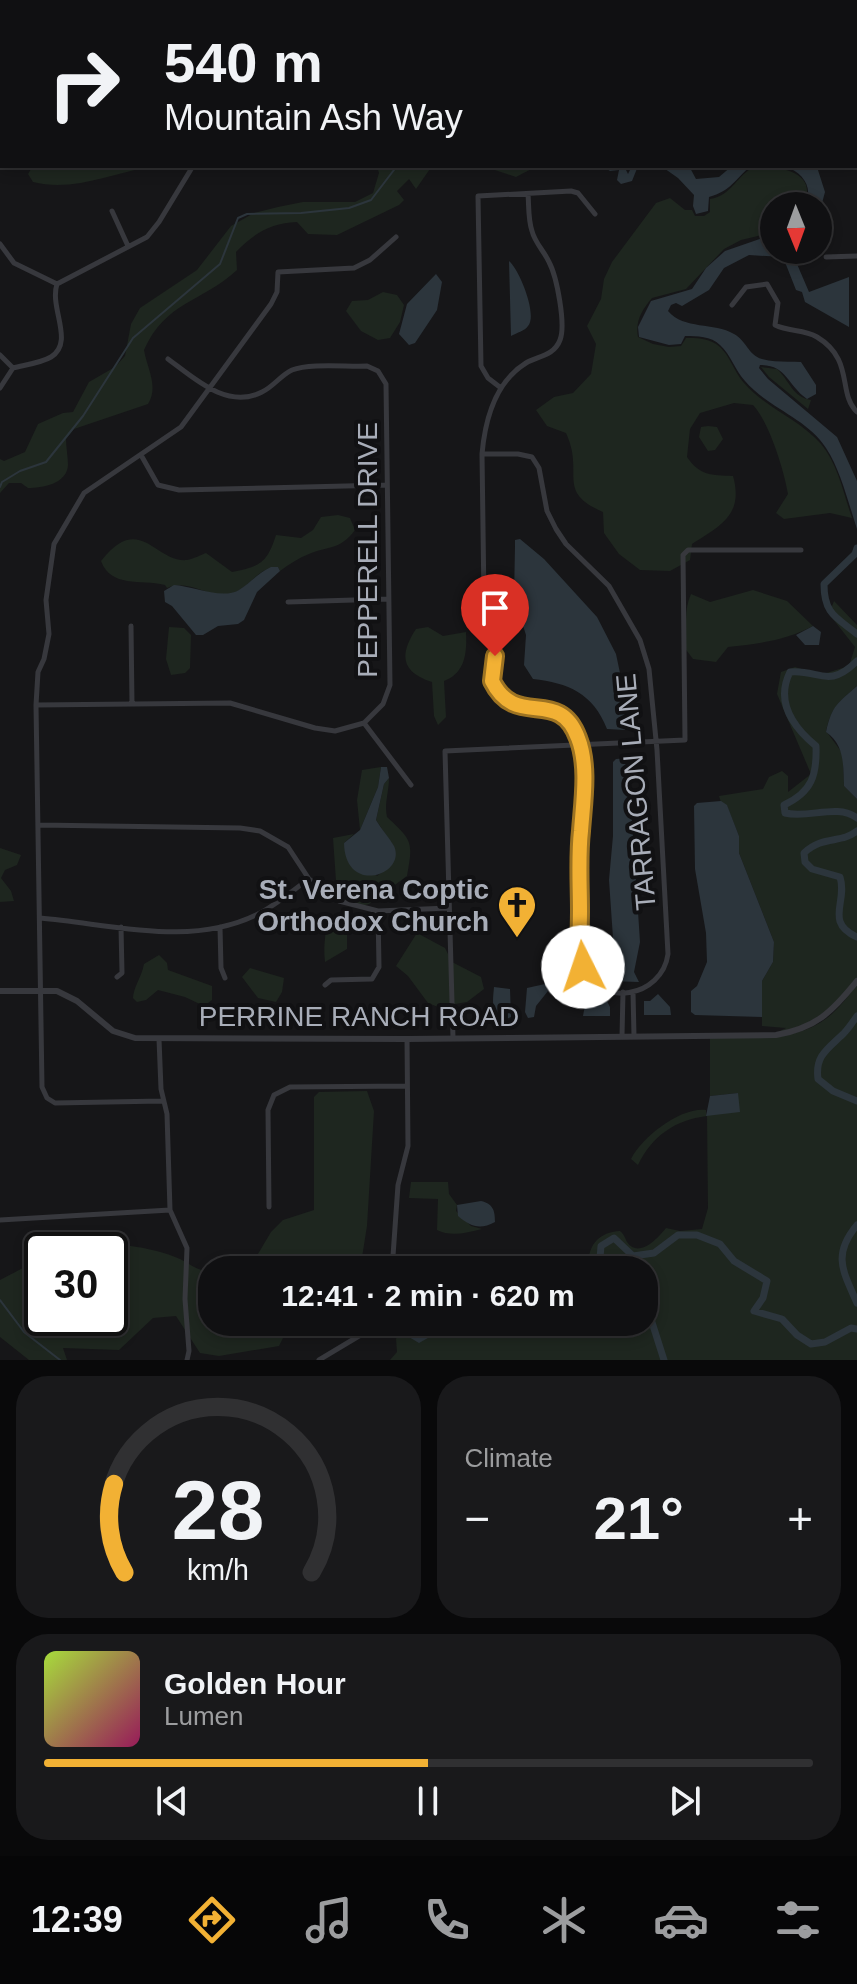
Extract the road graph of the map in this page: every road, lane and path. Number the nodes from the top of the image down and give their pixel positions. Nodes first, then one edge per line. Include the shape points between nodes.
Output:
1 (192, 168) edge
2 (528, 194) junction
3 (112, 211) dead end
4 (595, 214) dead end
5 (396, 237) dead end
6 (0, 244) edge
7 (128, 246) junction
8 (857, 256) edge
9 (832, 257) edge
10 (57, 284) junction
11 (732, 305) dead end
12 (0, 355) edge
13 (168, 359) dead end
14 (13, 368) junction
15 (0, 388) edge
16 (208, 388) junction
17 (501, 388) junction
18 (857, 412) edge
19 (482, 454) junction
20 (141, 455) junction
21 (386, 485) junction
22 (801, 550) dead end
23 (387, 599) junction
24 (288, 602) dead end
25 (131, 626) dead end
26 (132, 704) junction
27 (36, 705) junction
28 (364, 723) junction
29 (656, 742) junction
30 (580, 745) junction
31 (411, 785) dead end
32 (39, 825) junction
33 (309, 879) junction
34 (448, 908) junction
35 (378, 911) junction
36 (40, 918) junction
37 (121, 927) junction
38 (220, 927) junction
39 (117, 977) dead end
40 (225, 978) dead end
41 (857, 981) edge
42 (325, 985) dead end
43 (40, 990) junction
44 (0, 991) edge
45 (628, 992) junction
46 (622, 1036) junction
47 (634, 1036) junction
48 (453, 1038) junction
49 (159, 1039) junction
50 (407, 1039) junction
51 (407, 1086) junction
52 (162, 1101) junction
53 (269, 1207) dead end
54 (170, 1210) junction
55 (0, 1220) edge
56 (393, 1256) edge
57 (359, 1336) edge
58 (187, 1360) edge
59 (319, 1360) edge

1 - 7 street via 147,237
2 - 4 street via 578,193
2 - 17 street via 531,230 555,278 561,339 548,354 518,368
2 - 17 street via 478,196 481,366
3 - 7 street
5 - 16 street via 354,268 278,272 271,304
6 - 10 street via 14,263
7 - 10 street
8 - 9 street
10 - 14 street via 55,305 63,343 48,359
11 - 18 street via 746,287 769,286 778,307 775,325 815,336 833,350
12 - 14 street
13 - 16 street
14 - 15 street
16 - 20 street via 181,427
16 - 21 street, PEPPERELL DRIVE via 233,398 249,397 293,370 367,366 378,371 386,384
17 - 19 street via 487,421
19 - 29 street, TARRAGON LANE via 532,457 539,468 556,529 609,586 640,640 649,669
19 - 30 street via 484,601 497,645 492,681 505,701 542,707 568,720
20 - 21 street via 158,485 179,490
20 - 27 street via 84,493 54,544 46,600 49,634
21 - 23 street, PEPPERELL DRIVE
22 - 29 street via 688,550 683,555 685,740
23 - 24 street
23 - 28 street, PEPPERELL DRIVE via 390,685 383,704
25 - 26 street
26 - 27 street
26 - 28 street via 230,703 335,731
27 - 32 street
28 - 31 street
29 - 30 street
29 - 45 street, TARRAGON LANE via 668,954 658,979 645,989
30 - 34 street via 445,751
30 - 45 street via 582,963 596,984
32 - 33 street via 260,831 288,847
32 - 36 street
33 - 35 street via 339,901
33 - 38 street via 259,914
34 - 35 street
34 - 48 street
35 - 42 street via 379,967 372,979 331,980
36 - 37 street
36 - 43 street
37 - 38 street via 157,933
37 - 39 street via 122,973
38 - 40 street
41 - 47 street, PERRINE RANCH ROAD via 826,1016 795,1031
43 - 44 street, PERRINE RANCH ROAD
43 - 49 street, PERRINE RANCH ROAD via 77,1001 113,1031
43 - 52 street via 42,1087 47,1098 70,1104
45 - 46 street
45 - 47 street
46 - 47 street, PERRINE RANCH ROAD
46 - 48 street, PERRINE RANCH ROAD
48 - 50 street, PERRINE RANCH ROAD
49 - 50 street, PERRINE RANCH ROAD
49 - 52 street
50 - 51 street
51 - 53 street via 290,1087 274,1095 268,1110
51 - 56 street via 408,1146 398,1185
52 - 54 street via 167,1114
54 - 55 street
54 - 58 street via 187,1248
57 - 59 street

